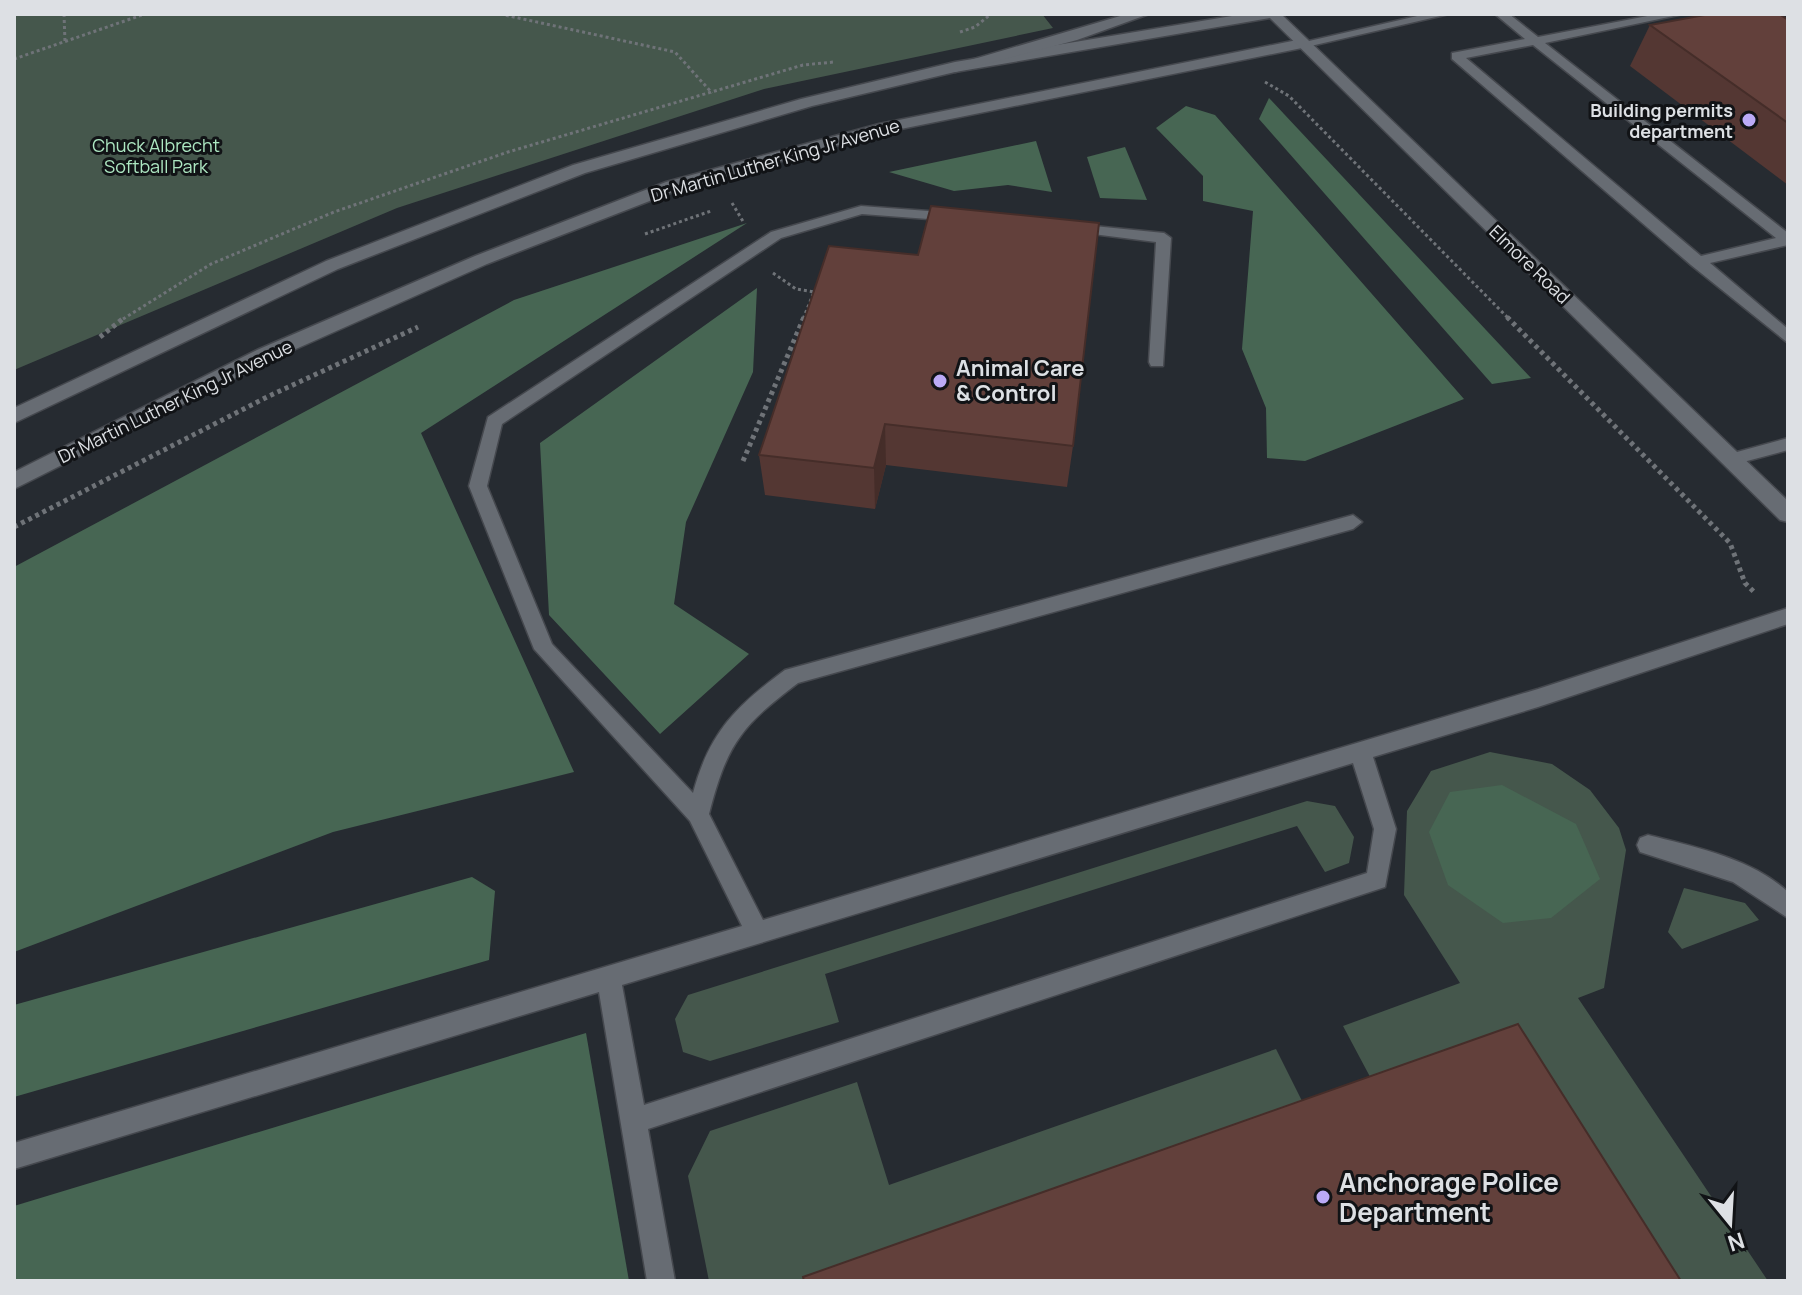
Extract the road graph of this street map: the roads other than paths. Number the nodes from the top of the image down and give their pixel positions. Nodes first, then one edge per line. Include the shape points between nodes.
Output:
1 (1142, 14) edge
2 (1271, 14) edge
3 (1443, 14) edge
4 (1501, 14) edge
5 (1677, 14) edge
6 (1535, 41) junction
7 (1302, 44) junction
8 (955, 67) junction
9 (972, 219) edge
10 (1062, 227) edge
11 (1788, 240) edge
12 (1696, 262) junction
13 (1788, 338) edge
14 (1157, 362) dead end
15 (14, 416) edge
16 (1788, 444) edge
17 (1732, 459) junction
18 (14, 481) edge
19 (1788, 514) edge
20 (1353, 522) dead end
21 (1784, 617) edge
22 (1360, 751) junction
23 (698, 814) junction
24 (1648, 845) dead end
25 (1788, 907) edge
26 (756, 931) junction
27 (609, 978) junction
28 (634, 1121) junction
29 (14, 1156) edge
30 (661, 1281) edge

1 - 8 street
2 - 7 street, Elmore Road
2 - 8 street, Dr Martin Luther King Jr Avenue
3 - 7 lane, Dr Martin Luther King Jr Avenue
4 - 6 lane
5 - 6 lane
6 - 11 lane
6 - 12 lane via 1456,56
7 - 17 street, Elmore Road
7 - 18 street, Dr Martin Luther King Jr Avenue via 879,129 672,186 481,260 264,355
8 - 15 street, Dr Martin Luther King Jr Avenue via 807,102 579,169 332,265
9 - 23 lane via 861,210 776,235 494,421 478,486 544,649
10 - 14 lane via 1164,238
11 - 12 lane
12 - 13 lane
16 - 17 lane
17 - 19 street, Elmore Road
20 - 23 lane via 792,676 740,715 713,757
21 - 22 lane
22 - 26 lane
22 - 28 lane via 1385,829 1377,880
23 - 26 lane
24 - 25 lane via 1713,862 1778,896
26 - 27 lane
27 - 28 lane
27 - 29 lane
28 - 30 lane

